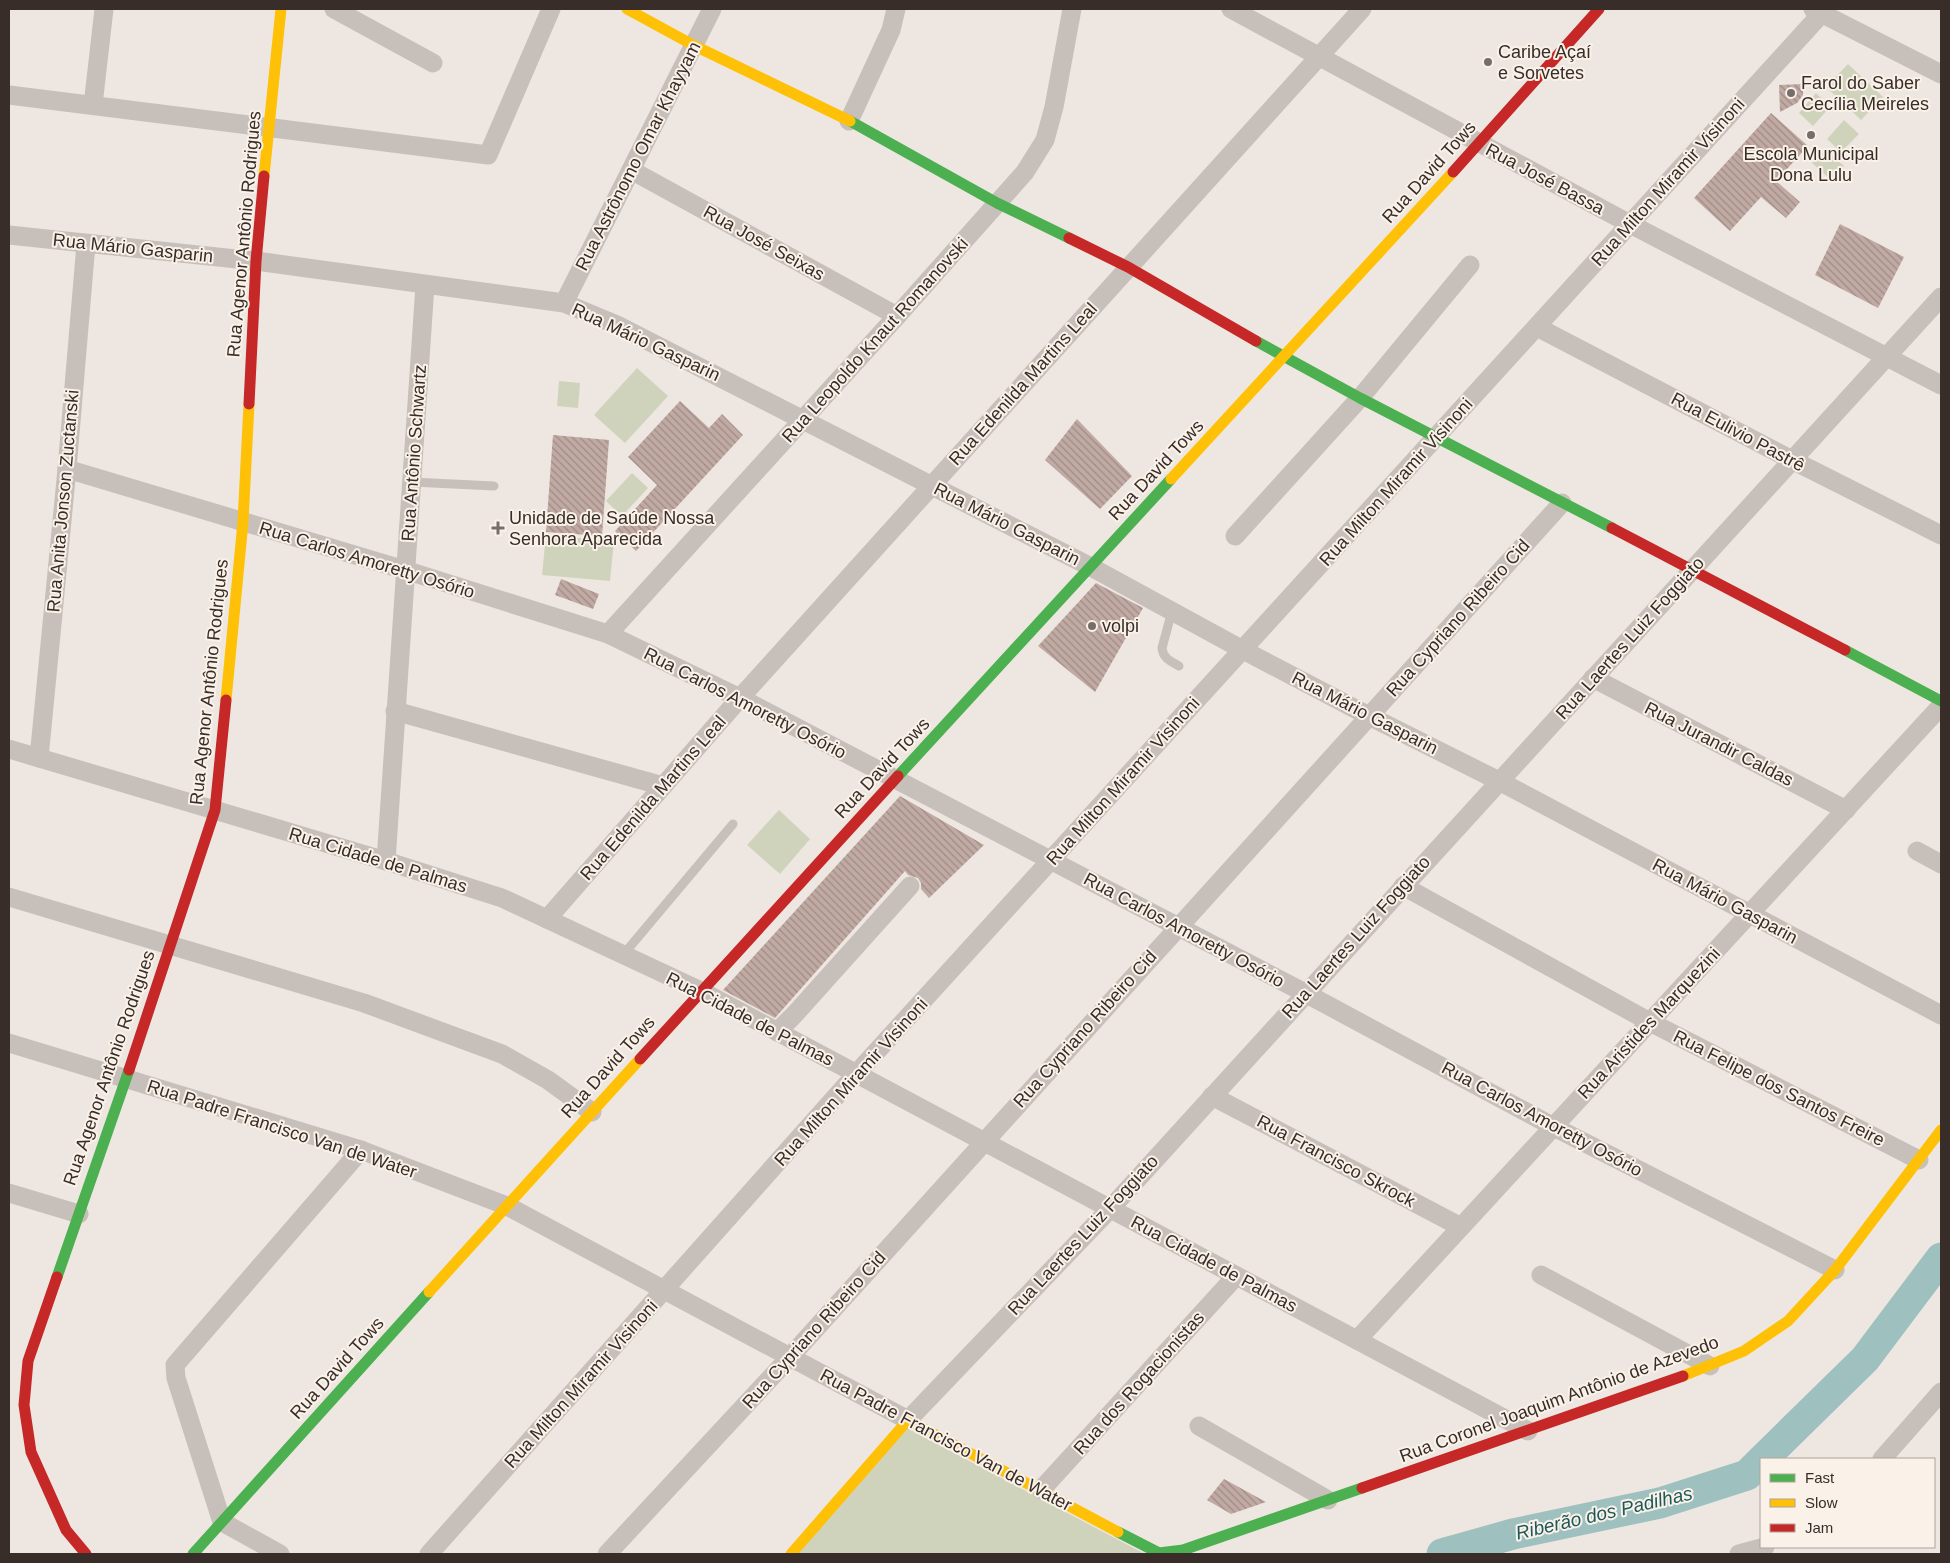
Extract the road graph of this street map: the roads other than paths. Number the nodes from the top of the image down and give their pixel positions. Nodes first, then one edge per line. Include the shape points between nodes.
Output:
1 (104, 9) edge
2 (281, 9) edge
3 (334, 9) edge
4 (551, 9) edge
5 (627, 9) edge
6 (712, 9) edge
7 (896, 9) edge
8 (1072, 9) edge
9 (1232, 9) edge
10 (1362, 9) edge
11 (1599, 9) edge
12 (1817, 11) edge
13 (695, 46) junction
14 (1320, 57) junction
15 (432, 63) dead end
16 (1941, 74) edge
17 (9, 95) edge
18 (93, 105) junction
19 (848, 121) junction
20 (270, 128) junction
21 (1479, 144) junction
22 (631, 170) junction
23 (997, 203) junction
24 (1630, 224) junction
25 (9, 235) edge
26 (86, 244) junction
27 (256, 261) junction
28 (1470, 265) dead end
29 (1128, 267) junction
30 (425, 285) junction
31 (1941, 297) edge
32 (564, 303) junction
33 (897, 316) junction
34 (1537, 327) junction
35 (1283, 357) junction
36 (1886, 358) junction
37 (1941, 385) edge
38 (1360, 398) junction
39 (804, 420) junction
40 (1436, 438) junction
41 (1792, 460) junction
42 (67, 469) junction
43 (412, 482) junction
44 (494, 486) dead end
45 (932, 486) junction
46 (1562, 503) junction
47 (243, 522) junction
48 (1941, 535) edge
49 (1235, 536) dead end
50 (1091, 567) junction
51 (1693, 569) junction
52 (405, 570) junction
53 (1172, 611) junction
54 (608, 634) junction
55 (1243, 650) junction
56 (1179, 666) dead end
57 (1593, 678) junction
58 (740, 698) junction
59 (1941, 701) edge
60 (1941, 706) edge
61 (395, 711) junction
62 (1369, 716) junction
63 (9, 749) edge
64 (39, 758) junction
65 (895, 780) junction
66 (1499, 781) junction
67 (662, 786) junction
68 (215, 810) junction
69 (1846, 810) junction
70 (733, 824) dead end
71 (1917, 851) dead end
72 (1051, 860) junction
73 (386, 861) junction
74 (1941, 864) edge
75 (910, 886) dead end
76 (1403, 886) junction
77 (9, 897) edge
78 (1750, 914) junction
79 (547, 919) junction
80 (1178, 927) junction
81 (169, 946) junction
82 (623, 955) junction
83 (701, 991) junction
84 (1305, 993) junction
85 (1941, 1015) edge
86 (1650, 1022) junction
87 (777, 1032) junction
88 (9, 1043) edge
89 (856, 1074) junction
90 (126, 1079) junction
91 (1212, 1096) junction
92 (592, 1112) junction
93 (1554, 1127) junction
94 (1941, 1130) edge
95 (983, 1142) junction
96 (361, 1150) junction
97 (1919, 1160) junction
98 (9, 1192) edge
99 (507, 1206) junction
100 (1110, 1209) junction
101 (79, 1214) junction
102 (1461, 1227) junction
103 (1835, 1270) junction
104 (1541, 1275) dead end
105 (1236, 1276) junction
106 (665, 1290) junction
107 (1357, 1340) junction
108 (790, 1357) junction
109 (1710, 1366) junction
110 (1941, 1392) edge
111 (908, 1420) junction
112 (1199, 1426) dead end
113 (1528, 1431) junction
114 (1883, 1458) edge
115 (1041, 1490) junction
116 (1328, 1500) junction
117 (222, 1522) junction
118 (1762, 1548) edge
119 (1159, 1552) joint
120 (86, 1554) edge
121 (193, 1554) edge
122 (280, 1554) edge
123 (429, 1554) edge
124 (607, 1554) edge
125 (791, 1554) edge
126 (1739, 1554) edge

1 - 18 street
2 - 20 street, Rua Agenor Antônio Rodrigues
3 - 15 street
4 - 20 street via 488,155
5 - 13 street
6 - 13 street, Rua Astrônomo Omar Khayyam
7 - 19 street via 891,30
8 - 23 street, Rua Leopoldo Knaut Romanovski via 1045,140 1025,172
9 - 14 street, Rua José Bassa
10 - 14 street, Rua Edenilda Martins Leal
11 - 21 street, Rua David Tows
12 - 16 street
12 - 24 street, Rua Milton Miramir Visinoni
13 - 19 street
13 - 22 street, Rua Astrônomo Omar Khayyam
14 - 21 street, Rua José Bassa
14 - 29 street, Rua Edenilda Martins Leal
17 - 18 street
18 - 20 street
19 - 23 street
20 - 27 street, Rua Agenor Antônio Rodrigues
21 - 24 street, Rua José Bassa
21 - 35 street, Rua David Tows
22 - 32 street, Rua Astrônomo Omar Khayyam
22 - 33 street, Rua José Seixas
23 - 29 street
23 - 33 street, Rua Leopoldo Knaut Romanovski
24 - 34 street, Rua Milton Miramir Visinoni
24 - 36 street, Rua José Bassa
25 - 26 street, Rua Mário Gasparin
26 - 27 street, Rua Mário Gasparin
26 - 42 street, Rua Anita Jonson Zuctanski
27 - 30 street, Rua Mário Gasparin
27 - 47 street, Rua Agenor Antônio Rodrigues
28 - 38 street
29 - 35 street
29 - 45 street, Rua Edenilda Martins Leal
30 - 32 street, Rua Mário Gasparin
30 - 43 street, Rua Antônio Schwartz
31 - 36 street, Rua Laertes Luiz Foggiato
32 - 39 street, Rua Mário Gasparin via 617,325
33 - 39 street, Rua Leopoldo Knaut Romanovski
34 - 40 street, Rua Milton Miramir Visinoni
34 - 41 street, Rua Eulivio Pastrê
35 - 38 street
35 - 50 street, Rua David Tows
36 - 37 street, Rua José Bassa
36 - 41 street, Rua Laertes Luiz Foggiato
38 - 40 street
38 - 49 street
39 - 45 street, Rua Mário Gasparin
39 - 54 street, Rua Leopoldo Knaut Romanovski
40 - 46 street
40 - 55 street, Rua Milton Miramir Visinoni
41 - 48 street, Rua Eulivio Pastrê
41 - 51 street, Rua Laertes Luiz Foggiato
42 - 47 street, Rua Carlos Amoretty Osório
42 - 64 street, Rua Anita Jonson Zuctanski
43 - 44 lane
43 - 52 street, Rua Antônio Schwartz
45 - 50 street, Rua Mário Gasparin
45 - 58 street, Rua Edenilda Martins Leal
46 - 51 street
46 - 62 street, Rua Cypriano Ribeiro Cid
47 - 52 street, Rua Carlos Amoretty Osório
47 - 68 street, Rua Agenor Antônio Rodrigues
50 - 53 street, Rua Mário Gasparin
50 - 65 street, Rua David Tows
51 - 57 street, Rua Laertes Luiz Foggiato
51 - 59 street
52 - 54 street, Rua Carlos Amoretty Osório
52 - 61 street, Rua Antônio Schwartz
53 - 55 street, Rua Mário Gasparin
53 - 56 lane via 1162,654
54 - 58 street, Rua Carlos Amoretty Osório
55 - 62 street, Rua Mário Gasparin
55 - 72 street, Rua Milton Miramir Visinoni
57 - 66 street, Rua Laertes Luiz Foggiato
57 - 69 street, Rua Jurandir Caldas
58 - 65 street, Rua Carlos Amoretty Osório
58 - 67 street, Rua Edenilda Martins Leal
60 - 69 street, Rua Aristides Marquezini
61 - 67 street
61 - 73 street, Rua Antônio Schwartz
62 - 66 street, Rua Mário Gasparin
62 - 80 street, Rua Cypriano Ribeiro Cid
63 - 64 street, Rua Cidade de Palmas
64 - 68 street, Rua Cidade de Palmas
65 - 72 street, Rua Carlos Amoretty Osório
65 - 83 street, Rua David Tows
66 - 76 street, Rua Laertes Luiz Foggiato
66 - 78 street, Rua Mário Gasparin
67 - 79 street, Rua Edenilda Martins Leal
68 - 73 street, Rua Cidade de Palmas
68 - 81 street, Rua Agenor Antônio Rodrigues
69 - 78 street, Rua Aristides Marquezini
70 - 82 lane
71 - 74 street
72 - 80 street, Rua Carlos Amoretty Osório
72 - 89 street, Rua Milton Miramir Visinoni
73 - 79 street, Rua Cidade de Palmas via 502,898
75 - 87 street
76 - 84 street, Rua Laertes Luiz Foggiato
76 - 86 street, Rua Felipe dos Santos Freire
77 - 81 street
78 - 85 street, Rua Mário Gasparin
78 - 86 street, Rua Aristides Marquezini
79 - 82 street, Rua Cidade de Palmas
80 - 84 street, Rua Carlos Amoretty Osório
80 - 95 street, Rua Cypriano Ribeiro Cid
81 - 90 street, Rua Agenor Antônio Rodrigues
81 - 92 street via 364,1004 502,1054 548,1080
82 - 83 street, Rua Cidade de Palmas
83 - 87 street, Rua Cidade de Palmas
83 - 92 street, Rua David Tows
84 - 91 street, Rua Laertes Luiz Foggiato
84 - 93 street, Rua Carlos Amoretty Osório
86 - 93 street, Rua Aristides Marquezini
86 - 97 street, Rua Felipe dos Santos Freire
87 - 89 street, Rua Cidade de Palmas
88 - 90 street, Rua Padre Francisco Van de Water
89 - 95 street, Rua Cidade de Palmas
89 - 106 street, Rua Milton Miramir Visinoni
90 - 96 street, Rua Padre Francisco Van de Water
90 - 101 street, Rua Agenor Antônio Rodrigues
91 - 100 street, Rua Laertes Luiz Foggiato
91 - 102 street, Rua Francisco Skrock
92 - 99 street, Rua David Tows
93 - 102 street, Rua Aristides Marquezini
93 - 103 street, Rua Carlos Amoretty Osório
94 - 97 street, Rua Coronel Joaquim Antônio de Azevedo
95 - 100 street, Rua Cidade de Palmas
95 - 108 street, Rua Cypriano Ribeiro Cid
96 - 99 street, Rua Padre Francisco Van de Water
96 - 117 street via 175,1366 176,1378
97 - 103 street, Rua Coronel Joaquim Antônio de Azevedo
98 - 101 street
99 - 106 street, Rua Padre Francisco Van de Water
99 - 117 street, Rua David Tows
100 - 105 street, Rua Cidade de Palmas
100 - 111 street, Rua Laertes Luiz Foggiato
101 - 120 street, Rua Agenor Antônio Rodrigues via 28,1361 24,1405 31,1452 66,1530
102 - 107 street, Rua Aristides Marquezini
103 - 109 street, Rua Coronel Joaquim Antônio de Azevedo via 1788,1321 1744,1350
104 - 109 street
105 - 107 street, Rua Cidade de Palmas
105 - 115 street, Rua dos Rogacionistas
106 - 108 street, Rua Padre Francisco Van de Water
106 - 123 street, Rua Milton Miramir Visinoni
107 - 113 street, Rua Cidade de Palmas
108 - 111 street, Rua Padre Francisco Van de Water
108 - 124 street, Rua Cypriano Ribeiro Cid
109 - 113 street, Rua Coronel Joaquim Antônio de Azevedo
110 - 114 street
111 - 115 street, Rua Padre Francisco Van de Water
111 - 125 street, Rua Laertes Luiz Foggiato
112 - 116 street
113 - 116 street, Rua Coronel Joaquim Antônio de Azevedo
115 - 119 street, Rua Padre Francisco Van de Water
116 - 119 street, Rua Coronel Joaquim Antônio de Azevedo via 1183,1550
117 - 121 street, Rua David Tows
117 - 122 street
118 - 126 street

